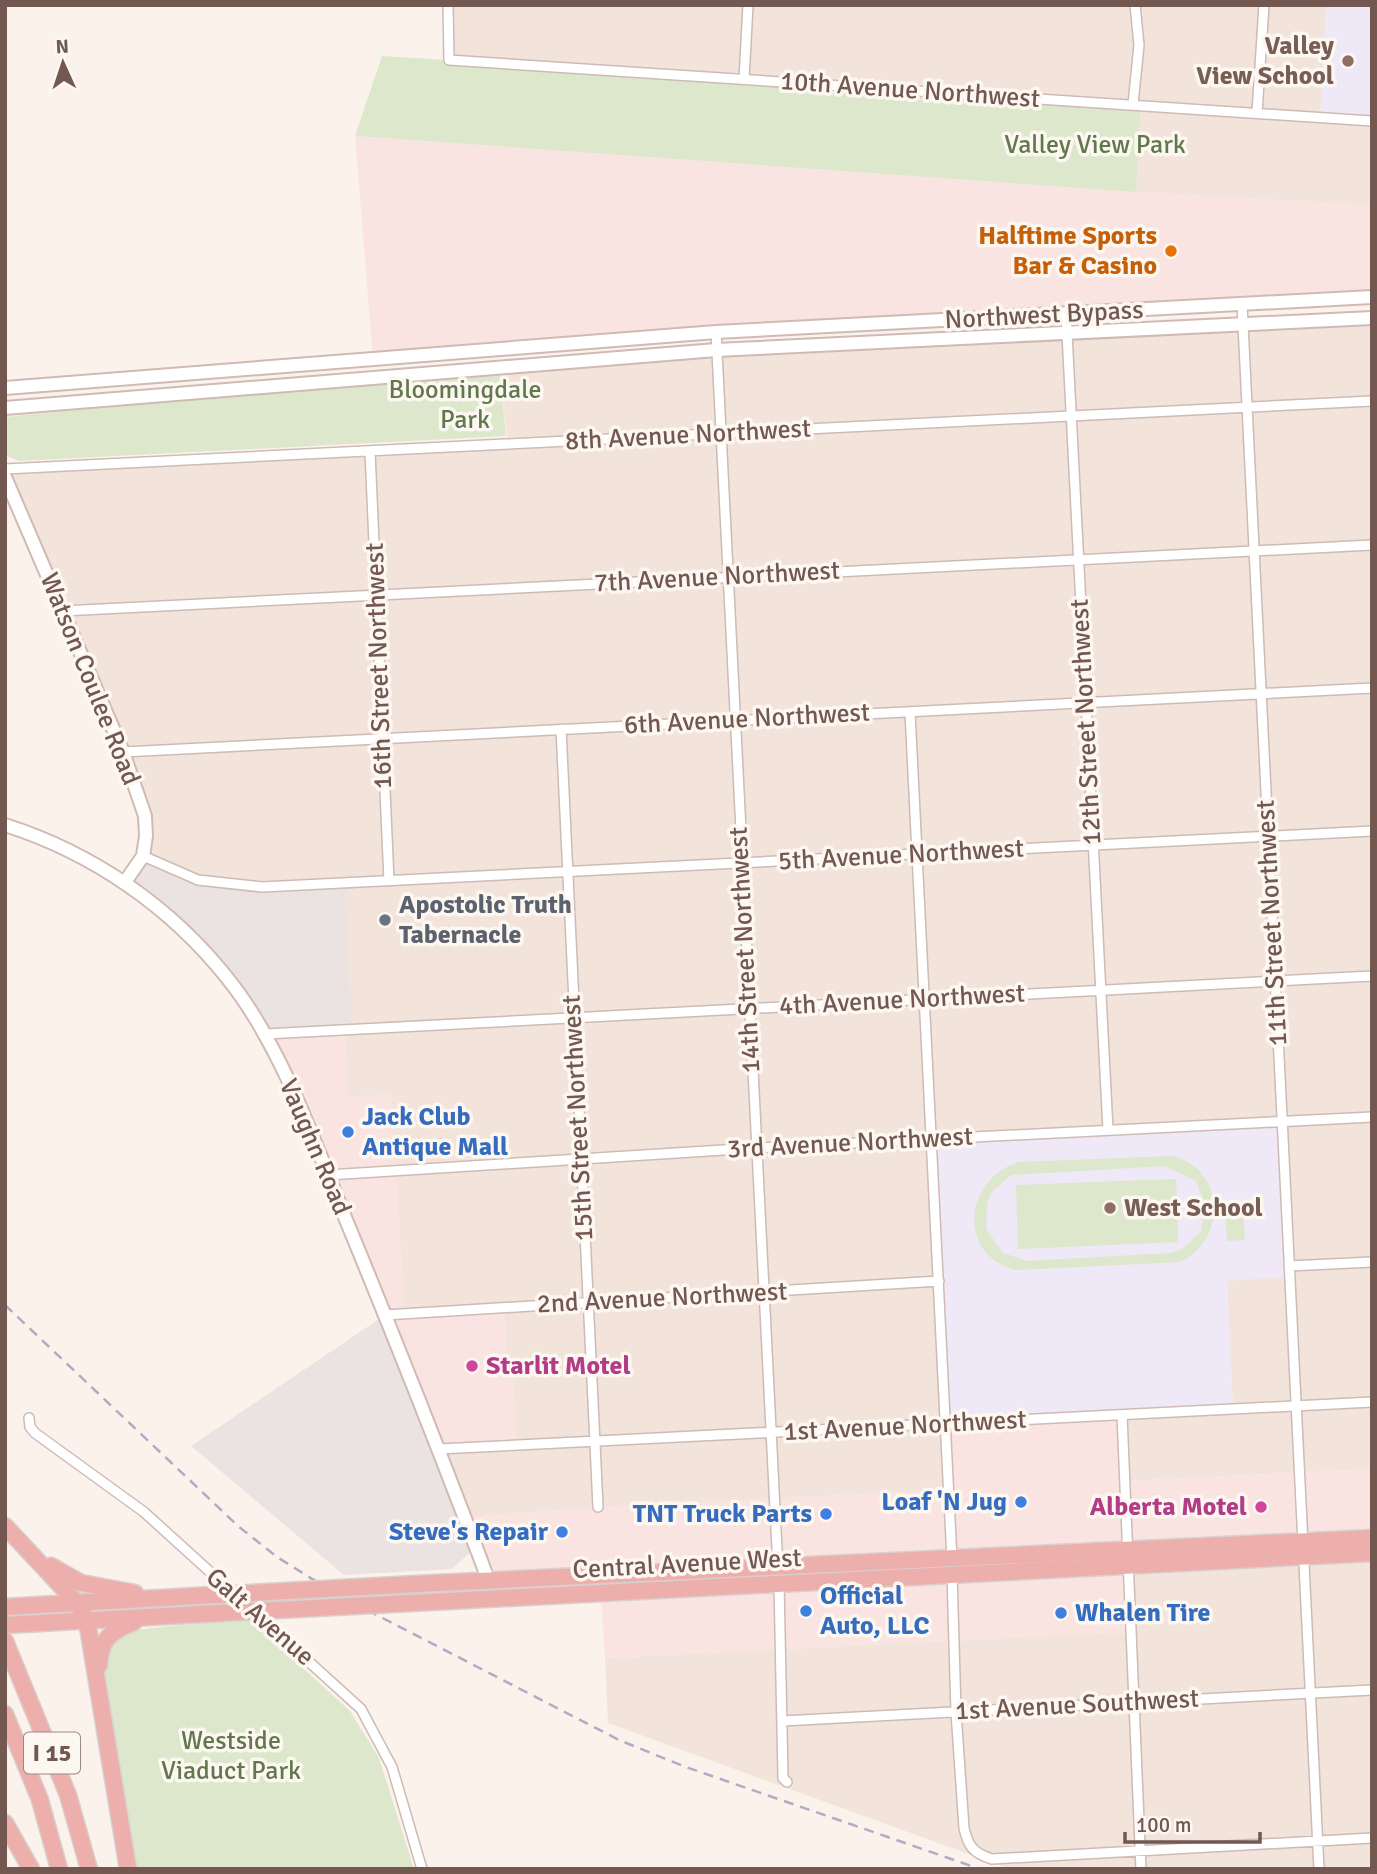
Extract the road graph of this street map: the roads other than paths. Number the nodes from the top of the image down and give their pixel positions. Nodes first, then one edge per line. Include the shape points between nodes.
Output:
1 (448, 5) edge
2 (747, 5) edge
3 (1135, 5) edge
4 (1264, 5) edge
5 (744, 79) junction
6 (1133, 104) junction
7 (1257, 113) junction
8 (1372, 121) edge
9 (1372, 297) edge
10 (1242, 304) junction
11 (1066, 314) junction
12 (1372, 318) edge
13 (1243, 324) junction
14 (1067, 331) junction
15 (716, 332) junction
16 (716, 351) junction
17 (5, 388) edge
18 (1372, 401) edge
19 (5, 408) edge
20 (1248, 408) junction
21 (1071, 416) junction
22 (720, 433) junction
23 (370, 452) junction
24 (5, 469) edge
25 (5, 477) edge
26 (1372, 545) edge
27 (1254, 550) junction
28 (1078, 559) junction
29 (728, 576) junction
30 (376, 594) junction
31 (62, 611) junction
32 (1372, 688) edge
33 (1261, 693) junction
34 (1084, 703) junction
35 (909, 712) junction
36 (734, 719) junction
37 (561, 729) junction
38 (381, 737) junction
39 (122, 752) junction
40 (5, 825) edge
41 (1372, 831) edge
42 (1268, 836) junction
43 (1092, 846) junction
44 (918, 853) junction
45 (143, 856) junction
46 (741, 863) junction
47 (567, 873) junction
48 (389, 881) junction
49 (125, 882) junction
50 (1372, 976) edge
51 (1275, 981) junction
52 (1101, 990) junction
53 (925, 999) junction
54 (748, 1008) junction
55 (573, 1018) junction
56 (265, 1034) junction
57 (1372, 1117) edge
58 (1282, 1122) junction
59 (1108, 1130) junction
60 (932, 1139) junction
61 (755, 1148) junction
62 (579, 1159) junction
63 (328, 1175) junction
64 (1372, 1262) edge
65 (1289, 1266) junction
66 (939, 1282) junction
67 (763, 1292) junction
68 (588, 1303) junction
69 (385, 1315) junction
70 (1372, 1402) edge
71 (1297, 1406) junction
72 (1122, 1415) junction
73 (29, 1418) dead end
74 (946, 1424) junction
75 (772, 1432) junction
76 (594, 1441) junction
77 (439, 1449) junction
78 (598, 1507) dead end
79 (5, 1526) edge
80 (1372, 1538) edge
81 (18, 1539) junction
82 (1303, 1549) junction
83 (1372, 1553) edge
84 (1129, 1558) junction
85 (952, 1567) junction
86 (779, 1576) junction
87 (488, 1579) junction
88 (601, 1592) junction
89 (445, 1597) junction
90 (172, 1599) junction
91 (77, 1603) junction
92 (5, 1607) edge
93 (145, 1617) junction
94 (87, 1620) junction
95 (5, 1625) edge
96 (5, 1641) edge
97 (98, 1685) junction
98 (1372, 1690) edge
99 (1310, 1693) junction
100 (1134, 1702) junction
101 (956, 1712) junction
102 (5, 1714) edge
103 (782, 1721) junction
104 (787, 1782) dead end
105 (5, 1823) edge
106 (1372, 1838) edge
107 (1317, 1841) junction
108 (1140, 1851) junction
109 (31, 1869) edge
110 (59, 1869) edge
111 (89, 1869) edge
112 (128, 1869) edge
113 (422, 1869) edge
114 (1141, 1869) edge
115 (1319, 1869) edge

1 - 5 street, 10th Avenue Northwest via 449,60
2 - 5 street
3 - 6 street via 1139,45
4 - 7 street
5 - 6 street, 10th Avenue Northwest
6 - 7 street, 10th Avenue Northwest
7 - 8 street, 10th Avenue Northwest
9 - 10 main road, Northwest Bypass
10 - 11 main road, Northwest Bypass
10 - 13 street, 11th Street Northwest
11 - 14 street, 12th Street Northwest
11 - 15 main road, Northwest Bypass
12 - 13 main road, Northwest Bypass
13 - 14 main road, Northwest Bypass
13 - 20 street, 11th Street Northwest
14 - 16 main road, Northwest Bypass
14 - 21 street, 12th Street Northwest
15 - 16 street, 14th Street Northwest
15 - 17 main road, Northwest Bypass
16 - 19 main road, Northwest Bypass
16 - 22 street, 14th Street Northwest
18 - 20 street, 8th Avenue Northwest
20 - 21 street, 8th Avenue Northwest
20 - 27 street, 11th Street Northwest
21 - 22 street, 8th Avenue Northwest
21 - 28 street, 12th Street Northwest
22 - 23 street, 8th Avenue Northwest
22 - 29 street, 14th Street Northwest
23 - 24 street, 8th Avenue Northwest
23 - 30 street, 16th Street Northwest
25 - 31 main road, Watson Coulee Road
26 - 27 street, 7th Avenue Northwest
27 - 28 street, 7th Avenue Northwest
27 - 33 street, 11th Street Northwest
28 - 29 street, 7th Avenue Northwest
28 - 34 street, 12th Street Northwest
29 - 30 street, 7th Avenue Northwest
29 - 36 street, 14th Street Northwest
30 - 31 street, 7th Avenue Northwest
30 - 38 street, 16th Street Northwest
31 - 39 main road, Watson Coulee Road
32 - 33 street, 6th Avenue Northwest
33 - 34 street, 6th Avenue Northwest
33 - 42 street, 11th Street Northwest
34 - 35 street, 6th Avenue Northwest
34 - 43 street, 12th Street Northwest
35 - 36 street, 6th Avenue Northwest
35 - 44 street
36 - 37 street, 6th Avenue Northwest
36 - 46 street, 14th Street Northwest
37 - 38 street, 6th Avenue Northwest
37 - 47 street, 15th Street Northwest
38 - 39 street, 6th Avenue Northwest
38 - 48 street, 16th Street Northwest
39 - 45 main road, Watson Coulee Road via 145,816
40 - 49 main road, Vaughn Road via 59,845
41 - 42 street, 5th Avenue Northwest
42 - 43 street, 5th Avenue Northwest
42 - 51 street, 11th Street Northwest
43 - 44 street, 5th Avenue Northwest
43 - 52 street, 12th Street Northwest
44 - 46 street, 5th Avenue Northwest
44 - 53 street
45 - 48 street, 5th Avenue Northwest via 198,880 232,885
45 - 49 main road
46 - 47 street, 5th Avenue Northwest
46 - 54 street, 14th Street Northwest
47 - 48 street, 5th Avenue Northwest
47 - 55 street, 15th Street Northwest
49 - 56 main road, Vaughn Road via 187,932 229,980
50 - 51 street, 4th Avenue Northwest
51 - 52 street, 4th Avenue Northwest
51 - 58 street, 11th Street Northwest
52 - 53 street, 4th Avenue Northwest
52 - 59 street, 12th Street Northwest
53 - 54 street, 4th Avenue Northwest
53 - 60 street
54 - 55 street, 4th Avenue Northwest
54 - 61 street, 14th Street Northwest
55 - 56 street, 4th Avenue Northwest
55 - 62 street, 15th Street Northwest
56 - 63 main road, Vaughn Road
57 - 58 street, 3rd Avenue Northwest
58 - 59 street, 3rd Avenue Northwest
58 - 65 street, 11th Street Northwest
59 - 60 street, 3rd Avenue Northwest
60 - 61 street, 3rd Avenue Northwest
60 - 66 street
61 - 62 street, 3rd Avenue Northwest
61 - 67 street, 14th Street Northwest
62 - 63 street, 3rd Avenue Northwest
62 - 68 street, 15th Street Northwest
63 - 69 main road, Vaughn Road
64 - 65 street
65 - 71 street, 11th Street Northwest
66 - 67 street, 2nd Avenue Northwest
66 - 74 street
67 - 68 street, 2nd Avenue Northwest
67 - 75 street, 14th Street Northwest
68 - 69 street, 2nd Avenue Northwest
68 - 76 street, 15th Street Northwest
69 - 77 main road, Vaughn Road
70 - 71 street, 1st Avenue Northwest
71 - 72 street, 1st Avenue Northwest
71 - 82 street, 11th Street Northwest
72 - 74 street, 1st Avenue Northwest
72 - 84 street
73 - 113 street, Galt Avenue via 36,1433 144,1511 361,1709 392,1767
74 - 75 street, 1st Avenue Northwest
74 - 85 street
75 - 76 street, 1st Avenue Northwest
75 - 86 street, 14th Street Northwest
76 - 77 street, 1st Avenue Northwest
76 - 78 street, 15th Street Northwest
77 - 87 main road, Vaughn Road
79 - 81 highway
80 - 82 highway, Central Avenue West
81 - 90 highway via 57,1571 81,1583
81 - 91 highway
82 - 83 highway, Central Avenue West
82 - 84 highway, Central Avenue West
82 - 99 street, 11th Street Northwest
84 - 85 highway, Central Avenue West
84 - 100 street
85 - 86 highway, Central Avenue West
85 - 101 street
86 - 87 highway, Central Avenue West
86 - 88 highway, Central Avenue West
86 - 103 street, 14th Street Northwest
87 - 88 highway via 507,1589
87 - 89 highway via 473,1590
87 - 90 highway, Central Avenue West, bridge
88 - 89 highway, Central Avenue West
89 - 93 highway, Central Avenue West, bridge
90 - 91 highway, Central Avenue West
91 - 92 highway, Central Avenue West
91 - 94 highway
93 - 94 highway, Central Avenue West
93 - 97 highway via 112,1631 100,1648
94 - 95 highway, Central Avenue West
94 - 97 highway
96 - 111 highway, I 15 via 63,1782
97 - 112 highway
98 - 99 street, 1st Avenue Southwest
99 - 100 street, 1st Avenue Southwest
99 - 107 street, 11th Street Northwest
100 - 101 street, 1st Avenue Southwest
100 - 108 street
101 - 103 street, 1st Avenue Southwest
101 - 108 street via 964,1828 976,1854 992,1859
102 - 110 highway, I 15 via 40,1800
103 - 104 street, 14th Street Northwest via 783,1778
105 - 109 highway
106 - 107 street
107 - 108 street
107 - 115 street, 11th Street Northwest
108 - 114 street

